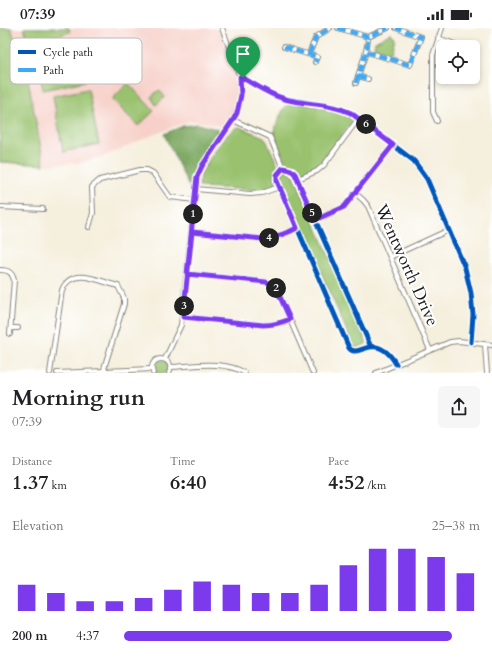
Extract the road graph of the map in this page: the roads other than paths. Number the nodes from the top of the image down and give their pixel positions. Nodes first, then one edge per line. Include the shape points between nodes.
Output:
1 (222, 28) edge
2 (330, 28) edge
3 (338, 28) edge
4 (388, 28) edge
5 (396, 28) edge
6 (442, 28) edge
7 (368, 37) junction
8 (438, 38) junction
9 (444, 40) edge
10 (284, 46) dead end
11 (367, 52) junction
12 (309, 54) junction
13 (315, 62) dead end
14 (358, 76) junction
15 (240, 77) junction
16 (368, 79) dead end
17 (356, 83) dead end
18 (358, 118) junction
19 (233, 120) junction
20 (437, 121) dead end
21 (393, 145) junction
22 (283, 168) junction
23 (298, 179) junction
24 (279, 187) junction
25 (196, 189) junction
26 (355, 193) junction
27 (195, 200) junction
28 (0, 207) edge
29 (43, 209) dead end
30 (315, 220) junction
31 (89, 227) dead end
32 (297, 228) junction
33 (449, 230) junction
34 (192, 232) junction
35 (390, 257) junction
36 (0, 270) edge
37 (187, 274) junction
38 (6, 300) dead end
39 (12, 300) junction
40 (183, 317) junction
41 (290, 319) junction
42 (11, 328) junction
43 (18, 328) dead end
44 (10, 334) dead end
45 (471, 342) junction
46 (485, 344) junction
47 (492, 345) edge
48 (371, 347) junction
49 (430, 350) junction
50 (165, 359) junction
51 (396, 364) junction
52 (171, 367) junction
53 (104, 370) junction
54 (152, 371) edge
55 (50, 373) edge
56 (57, 373) edge
57 (169, 373) edge
58 (245, 373) edge
59 (313, 373) edge
60 (376, 373) edge
61 (487, 373) edge

1 - 15 street
2 - 12 street via 316,37
3 - 7 street
4 - 7 street
5 - 11 street via 421,37 410,65
6 - 8 street
7 - 11 street
8 - 9 street
8 - 20 street via 433,55 433,112
10 - 12 street
11 - 14 street
12 - 13 street via 317,57
14 - 16 street
14 - 17 street
15 - 18 street via 274,96 334,106
15 - 19 street via 241,95
18 - 21 street
18 - 23 street via 324,165
19 - 22 street via 270,137
19 - 25 street via 202,166 197,177
21 - 26 street
21 - 33 street via 420,168
22 - 23 street via 291,170
22 - 24 street via 277,175
23 - 30 street
24 - 25 street via 250,194
24 - 32 street
25 - 27 street
26 - 30 street via 344,207
26 - 35 street, Wentworth Drive via 368,206
27 - 31 street via 170,197 149,170 100,180 92,188 93,213
27 - 34 street
28 - 29 street
30 - 48 street
32 - 34 street via 274,238 263,239
32 - 48 street via 349,348 357,351
33 - 35 street
33 - 45 street via 470,285 473,315
34 - 37 street
35 - 49 street, Wentworth Drive
36 - 39 street via 12,275
37 - 40 street
37 - 41 street via 272,284
38 - 39 street
39 - 42 street
40 - 41 street via 263,325
40 - 50 street via 182,325
41 - 59 street
42 - 43 street
42 - 44 street
45 - 46 street
45 - 49 street via 450,342
46 - 47 street
46 - 61 street
48 - 51 street via 386,351
49 - 51 street
50 - 52 street
50 - 54 street via 156,360 152,365
51 - 60 street
52 - 57 street
52 - 58 street via 221,366
53 - 54 street
53 - 55 street via 124,298 118,286 80,276 70,278 62,290
53 - 56 street

